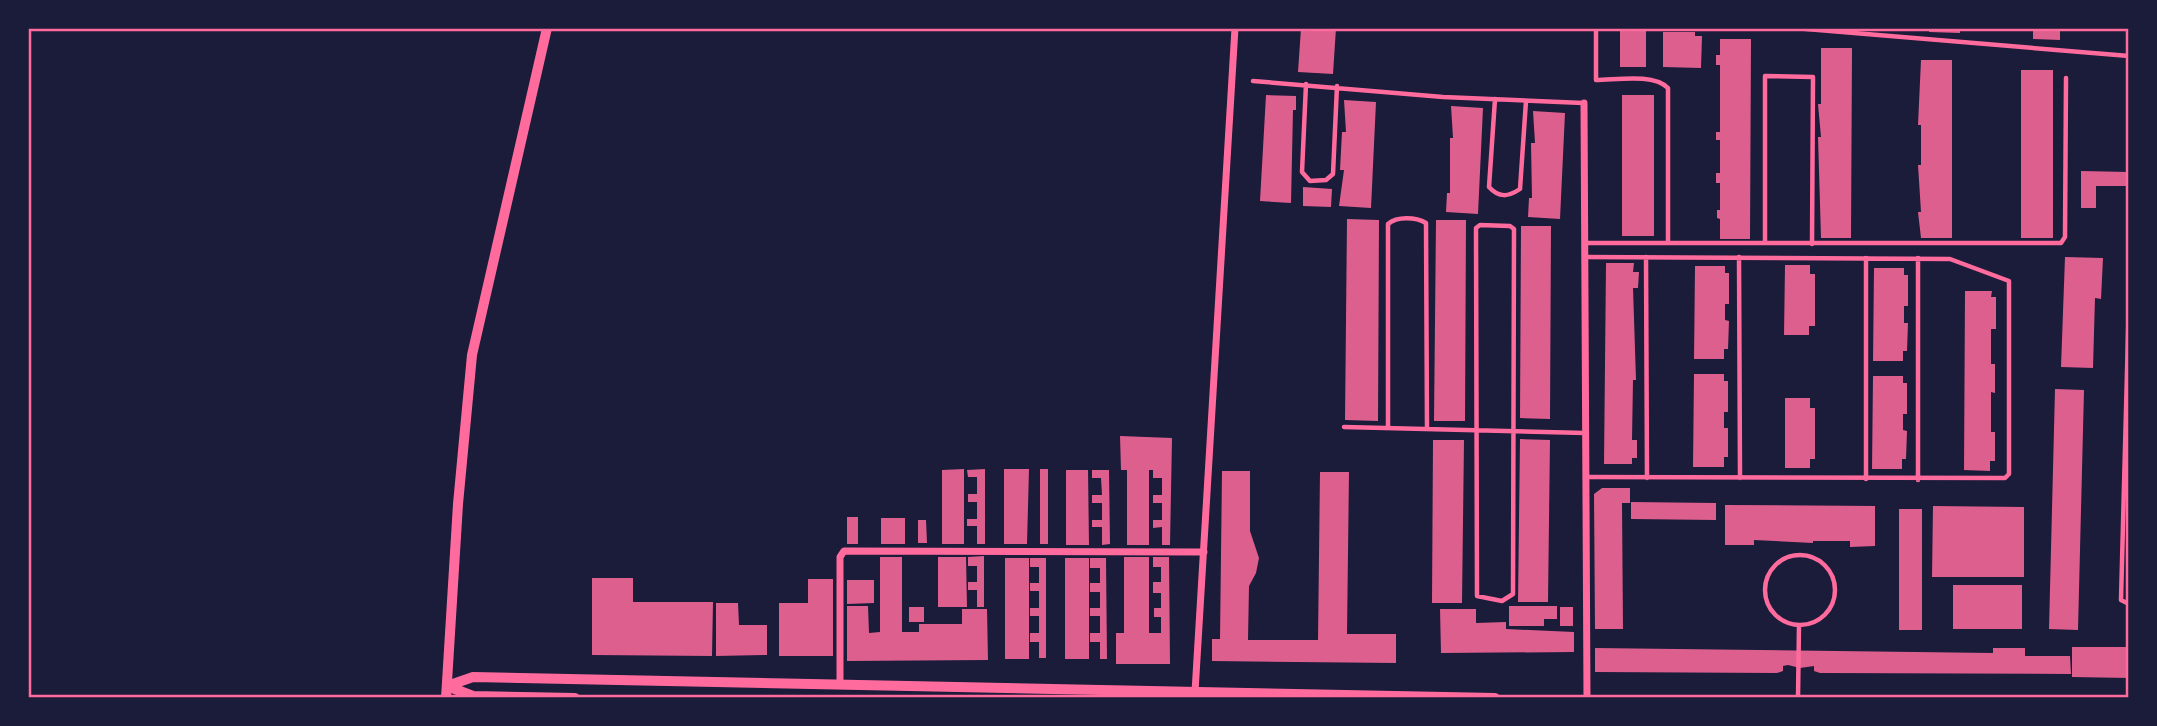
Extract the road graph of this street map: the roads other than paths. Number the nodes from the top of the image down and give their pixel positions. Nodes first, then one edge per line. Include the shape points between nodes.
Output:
1 (547, 28) edge
2 (1235, 28) edge
3 (1596, 28) edge
4 (1794, 28) edge
5 (1817, 29) edge
6 (2129, 56) edge
7 (2066, 78) dead end
8 (1253, 80) dead end
9 (1306, 84) junction
10 (1337, 86) junction
11 (1495, 99) junction
12 (1526, 102) junction
13 (1584, 103) joint
14 (1583, 243) junction
15 (1668, 243) junction
16 (1765, 243) junction
17 (1812, 244) junction
18 (1583, 257) junction
19 (1646, 257) junction
20 (1739, 257) junction
21 (1866, 258) junction
22 (1918, 258) junction
23 (2129, 296) edge
24 (2128, 375) edge
25 (1344, 427) dead end
26 (1388, 428) junction
27 (1427, 429) junction
28 (1477, 430) junction
29 (1514, 431) junction
30 (1585, 433) junction
31 (1585, 477) junction
32 (1647, 478) junction
33 (1740, 478) junction
34 (1866, 479) junction
35 (1919, 480) junction
36 (1204, 552) junction
37 (2129, 604) edge
38 (1799, 625) junction
39 (840, 685) junction
40 (447, 686) junction
41 (1195, 692) junction
42 (446, 698) edge
43 (575, 698) edge
44 (1495, 698) edge
45 (1587, 698) edge
46 (1798, 698) edge

1 - 40 street via 472,355
2 - 36 street
3 - 15 lane via 1596,80 1648,80 1668,88
4 - 5 lane
5 - 6 lane
7 - 17 lane via 2065,237 2061,243
8 - 9 lane
9 - 10 lane
9 - 10 lane via 1302,172 1310,181 1326,180 1333,174
10 - 11 lane
11 - 12 lane
11 - 12 lane via 1489,187 1504,196 1520,188
12 - 13 lane
13 - 14 street
14 - 15 lane
14 - 18 street
15 - 16 lane
16 - 17 lane
16 - 17 lane via 1765,76 1789,76 1813,77
18 - 19 lane
18 - 30 street
19 - 20 lane
19 - 32 lane
20 - 21 lane
20 - 33 lane
21 - 22 lane
21 - 34 lane
22 - 35 lane
22 - 35 lane via 1950,258 2009,281 2009,474 2000,480
23 - 24 lane
24 - 37 lane via 2121,600
25 - 26 lane
26 - 27 lane
26 - 27 lane via 1388,223 1398,218 1426,223
27 - 28 lane
28 - 29 lane
28 - 29 lane via 1477,596 1502,601 1513,594
28 - 29 lane via 1476,228 1490,225 1514,229
29 - 30 lane
30 - 31 street
31 - 32 lane
31 - 45 street
32 - 33 lane
33 - 34 lane
34 - 35 lane
36 - 39 street via 844,551 840,556
36 - 41 street
38 - 38 lane via 1775,615 1765,591 1774,566 1799,554 1824,564 1835,590 1824,615
38 - 46 lane
39 - 40 street via 473,677
39 - 41 street
40 - 42 street
40 - 43 street via 472,696
41 - 44 street

